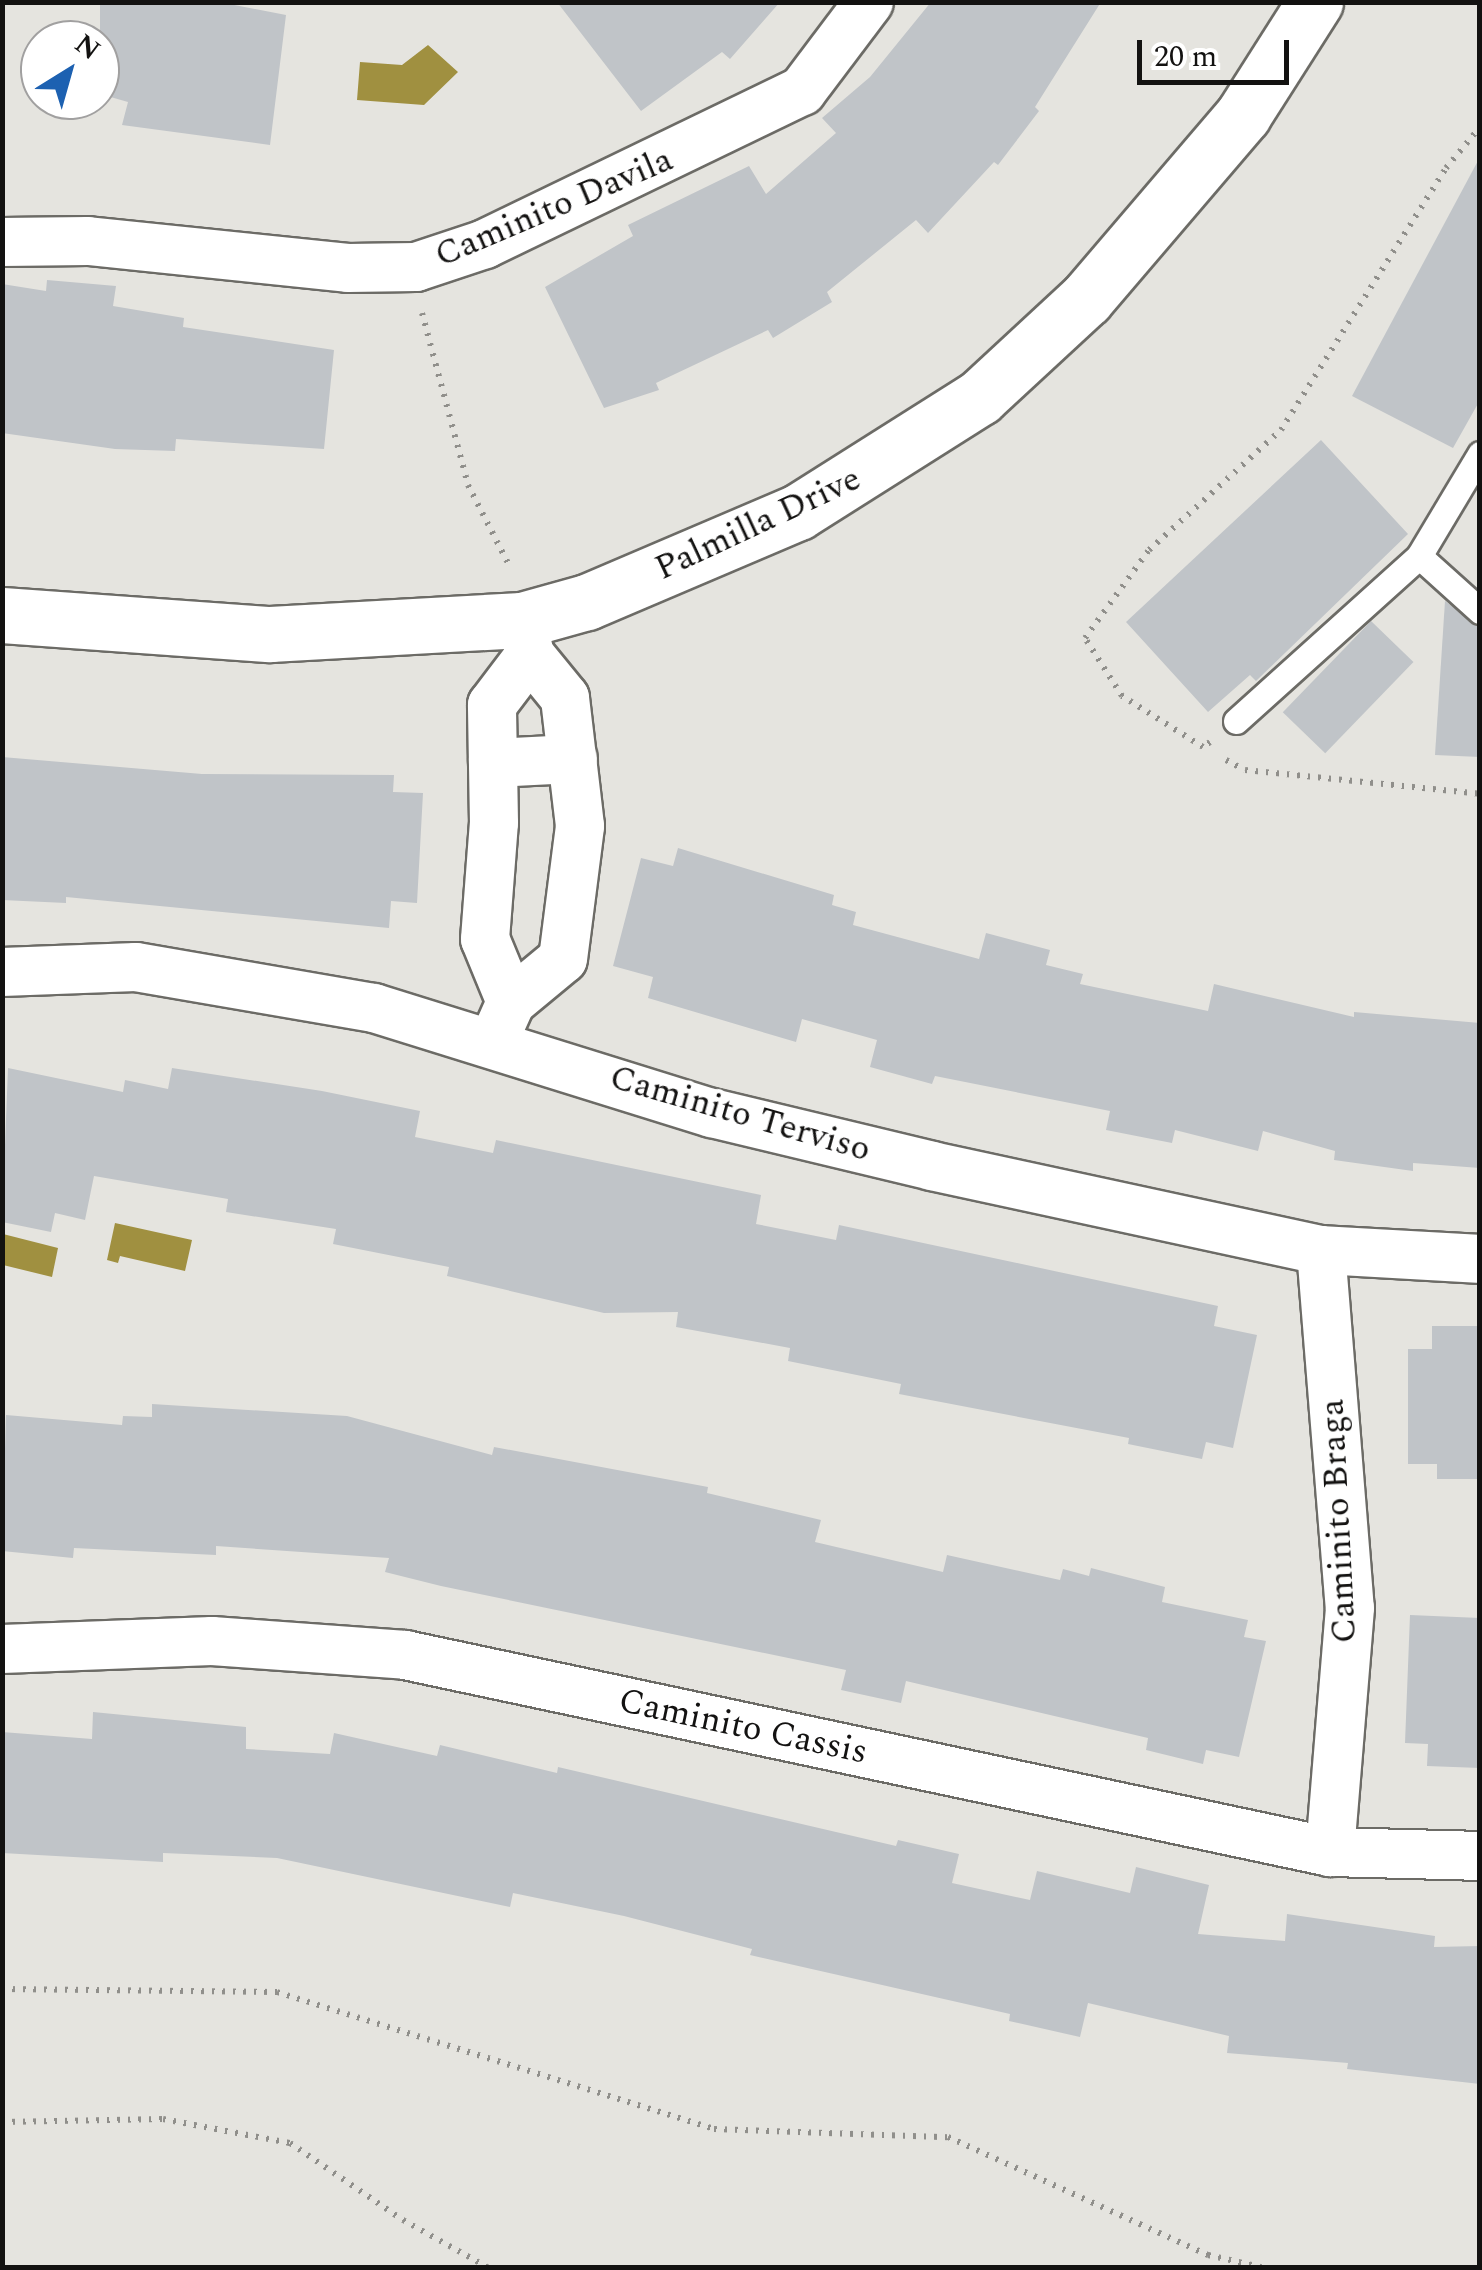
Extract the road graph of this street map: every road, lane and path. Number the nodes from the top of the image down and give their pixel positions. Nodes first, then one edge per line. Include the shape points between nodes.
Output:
1 (869, 2) edge
2 (1315, 2) edge
3 (1480, 127) edge
4 (2, 242) edge
5 (416, 268) junction
6 (1480, 454) edge
7 (1419, 556) junction
8 (1480, 610) edge
9 (2, 615) edge
10 (529, 630) junction
11 (1236, 721) joint
12 (1203, 748) junction
13 (573, 758) junction
14 (493, 763) junction
15 (1480, 794) edge
16 (2, 972) edge
17 (502, 1021) junction
18 (1321, 1250) junction
19 (1480, 1259) edge
20 (2, 1649) edge
21 (1330, 1852) junction
22 (1480, 1856) edge
23 (2, 1989) edge
24 (2, 2122) edge
25 (489, 2268) edge
26 (1264, 2268) edge

1 - 5 street, Caminito Davila via 802,91 485,244
2 - 10 street, Palmilla Drive via 1243,115 1162,212 1086,298 980,397 798,512
3 - 12 path via 1446,168 1281,430 1149,550 1085,638 1122,696
4 - 5 street, Caminito Davila via 88,241 348,268
5 - 10 path via 468,485
6 - 7 lane
7 - 8 lane
7 - 11 lane
9 - 10 street, Palmilla Drive via 270,634
10 - 13 street via 566,698
10 - 14 street via 492,705
11 - 12 path
12 - 15 path via 1244,770
13 - 14 street
13 - 17 street via 580,826 563,958
14 - 17 street via 485,939
16 - 17 street, Caminito Terviso via 136,967 374,1008
17 - 18 street, Caminito Terviso via 712,1113
18 - 19 street, Caminito Terviso
18 - 21 street, Caminito Braga via 1350,1608
20 - 21 street, Caminito Cassis via 212,1641 405,1655
21 - 22 street, Caminito Cassis
23 - 26 path via 277,1992 714,2129 948,2137 1208,2255
24 - 25 path via 163,2119 290,2142 403,2220

